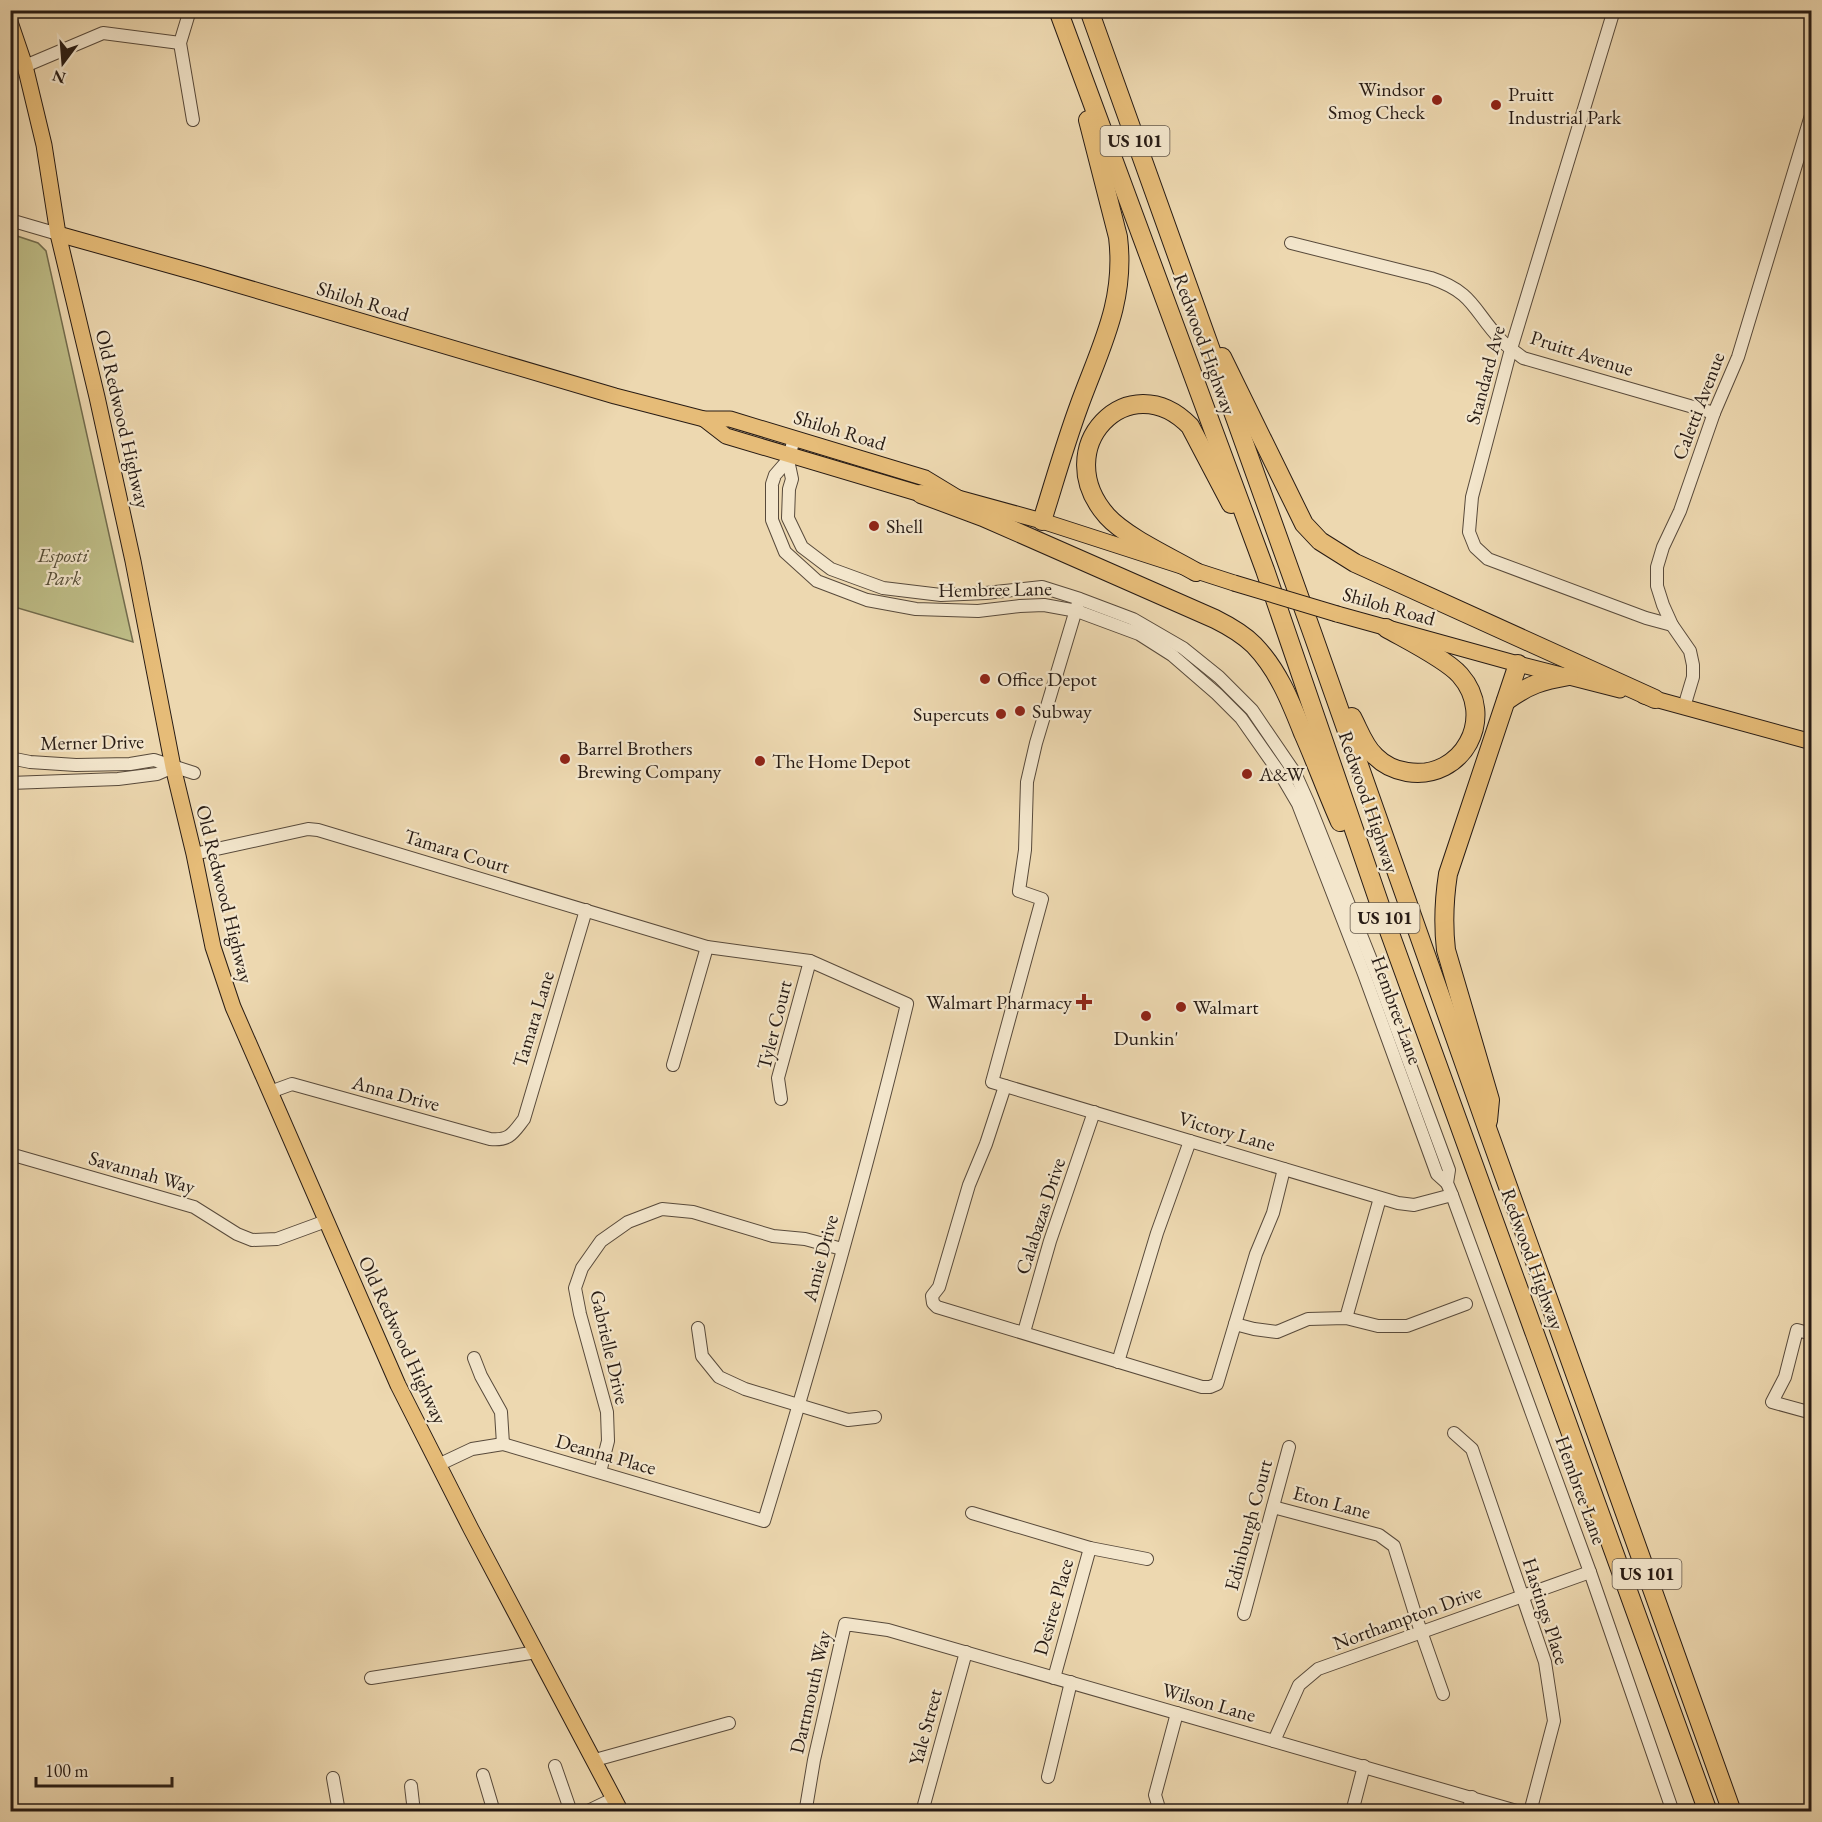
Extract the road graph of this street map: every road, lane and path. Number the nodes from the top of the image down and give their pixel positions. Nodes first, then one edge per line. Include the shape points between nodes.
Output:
1 (190, 10) edge
2 (1089, 10) edge
3 (1614, 10) edge
4 (1061, 18) edge
5 (10, 22) edge
6 (180, 43) junction
7 (25, 66) junction
8 (1812, 112) edge
9 (193, 120) dead end
10 (10, 220) edge
11 (58, 234) junction
12 (1291, 243) dead end
13 (1184, 278) junction
14 (1511, 349) junction
15 (1714, 413) junction
16 (791, 451) junction
17 (921, 494) junction
18 (958, 498) junction
19 (1042, 521) junction
20 (1265, 570) junction
21 (1196, 572) junction
22 (986, 593) junction
23 (1078, 605) junction
24 (916, 609) junction
25 (1672, 625) junction
26 (1386, 628) junction
27 (1313, 635) junction
28 (1518, 664) junction
29 (1569, 676) junction
30 (1655, 699) junction
31 (1506, 701) junction
32 (1684, 707) junction
33 (1812, 742) edge
34 (10, 758) edge
35 (173, 767) junction
36 (194, 773) dead end
37 (10, 783) edge
38 (194, 854) junction
39 (586, 910) junction
40 (1384, 917) junction
41 (707, 947) junction
42 (810, 961) junction
43 (907, 1004) joint
44 (673, 1065) dead end
45 (998, 1084) junction
46 (270, 1092) junction
47 (781, 1099) dead end
48 (1094, 1112) junction
49 (1487, 1128) junction
50 (512, 1135) joint
51 (1190, 1141) junction
52 (10, 1154) edge
53 (1284, 1169) junction
54 (1452, 1196) junction
55 (1380, 1198) junction
56 (326, 1221) junction
57 (842, 1250) junction
58 (1466, 1304) dead end
59 (1346, 1318) junction
60 (1235, 1324) junction
61 (698, 1328) dead end
62 (1024, 1332) junction
63 (1812, 1334) edge
64 (474, 1358) dead end
65 (1118, 1362) junction
66 (800, 1406) junction
67 (1812, 1413) edge
68 (875, 1417) dead end
69 (1454, 1432) dead end
70 (503, 1444) junction
71 (1289, 1447) dead end
72 (438, 1465) junction
73 (600, 1472) junction
74 (1273, 1506) junction
75 (972, 1513) dead end
76 (765, 1521) joint
77 (1090, 1548) junction
78 (1147, 1559) dead end
79 (1590, 1572) junction
80 (1522, 1596) junction
81 (1244, 1614) dead end
82 (888, 1630) joint
83 (1421, 1632) junction
84 (537, 1652) junction
85 (966, 1652) junction
86 (1054, 1677) junction
87 (371, 1678) dead end
88 (1071, 1682) junction
89 (1443, 1694) dead end
90 (1177, 1713) junction
91 (729, 1723) dead end
92 (1274, 1741) junction
93 (595, 1760) junction
94 (555, 1766) dead end
95 (1364, 1766) junction
96 (483, 1775) dead end
97 (1047, 1777) dead end
98 (333, 1778) dead end
99 (411, 1786) dead end
100 (1472, 1797) junction
101 (618, 1805) edge
102 (1159, 1809) dead end
103 (339, 1812) edge
104 (414, 1812) edge
105 (494, 1812) edge
106 (571, 1812) edge
107 (586, 1812) edge
108 (807, 1812) edge
109 (922, 1812) edge
110 (1352, 1812) edge
111 (1468, 1812) edge
112 (1520, 1812) edge
113 (1530, 1812) edge
114 (1673, 1812) edge
115 (1708, 1812) edge
116 (1732, 1812) edge

1 - 6 street
2 - 13 highway, Redwood Highway / US 101
3 - 14 street, Standard Ave
4 - 19 highway via 1120,256 1113,318 1078,408
4 - 20 highway, Redwood Highway / US 101
5 - 7 main road, Old Redwood Highway
6 - 7 street via 103,33
6 - 9 street
7 - 11 main road, Old Redwood Highway via 44,145
8 - 15 street, Caletti Avenue via 1738,357
10 - 11 street, Shiloh Road
11 - 16 main road, Shiloh Road via 704,419 726,436
11 - 35 main road, Old Redwood Highway via 136,573
12 - 14 street, Pruitt Avenue via 1449,284 1472,302
13 - 27 highway, Redwood Highway / US 101
13 - 30 highway via 1304,524 1320,541 1355,563
14 - 15 street, Pruitt Avenue via 1523,358
14 - 25 street, Standard Ave via 1472,497 1469,532 1476,547 1488,559
15 - 25 street, Caletti Avenue via 1657,567 1657,586
16 - 17 main road, Shiloh Road
16 - 18 main road, Shiloh Road via 925,478
16 - 22 street, Hembree Lane via 788,518 802,547 814,558 831,569 883,588 941,596
16 - 24 street, Hembree Lane via 772,484 772,520 785,552 817,581 867,600
17 - 18 main road, Shiloh Road
17 - 40 highway via 1215,619 1254,645 1286,688 1339,820
18 - 19 main road, Shiloh Road
19 - 21 main road, Shiloh Road
20 - 21 highway via 1190,426 1175,412 1156,405 1122,408 1101,423 1089,444 1085,470 1094,496 1106,515 1125,531
20 - 40 highway, Redwood Highway / US 101
21 - 26 main road, Shiloh Road, bridge
22 - 23 street, Hembree Lane via 1042,587
22 - 24 street via 974,604 931,603
23 - 24 street, Hembree Lane via 978,611
23 - 45 street via 1027,782 1020,891 1042,899
23 - 54 street, Hembree Lane via 1139,634 1172,655 1241,718 1281,775 1298,804 1437,1174 1447,1183
25 - 32 street, Caletti Avenue via 1690,651 1693,665
26 - 27 highway via 1458,673 1473,696 1476,719 1467,745 1451,764 1432,773 1401,771 1375,756
26 - 28 main road, Shiloh Road
27 - 49 highway, Redwood Highway / US 101
28 - 29 main road, Shiloh Road
28 - 31 highway
29 - 30 main road, Shiloh Road
29 - 31 highway via 1540,682
30 - 32 main road, Shiloh Road
31 - 49 highway via 1448,874 1444,900 1446,950 1490,1100
32 - 33 main road, Shiloh Road
34 - 35 street, Merner Drive via 76,765 130,765 154,760
35 - 36 street, Merner Drive
35 - 37 street, Merner Drive via 158,774 118,779
35 - 38 main road, Old Redwood Highway
38 - 39 street, Tamara Court via 318,830
38 - 46 main road, Old Redwood Highway via 217,963
39 - 41 street, Tamara Court
39 - 50 street, Tamara Lane via 524,1119
40 - 115 highway, Redwood Highway / US 101
41 - 42 street, Tamara Court
41 - 44 street
42 - 43 street, Tamara Court
42 - 47 street, Tyler Court via 778,1078
43 - 57 street, Amie Drive
45 - 48 street, Victory Lane
45 - 62 street via 986,1144 969,1185 939,1287 932,1296 933,1303 943,1310
46 - 50 street, Anna Drive via 291,1084 490,1139
46 - 56 main road, Old Redwood Highway
48 - 51 street, Victory Lane
48 - 62 street, Calabazas Drive
49 - 116 highway, Redwood Highway / US 101
51 - 53 street, Victory Lane
51 - 65 street
52 - 56 street, Savannah Way via 194,1207 252,1240 277,1239
53 - 55 street, Victory Lane
53 - 60 street
54 - 55 street, Victory Lane via 1414,1205
54 - 79 street, Hembree Lane
55 - 59 street
56 - 72 main road, Old Redwood Highway
57 - 66 street, Amie Drive
57 - 73 street, Gabrielle Drive via 805,1239 773,1236 693,1212 662,1209 628,1221 602,1241 582,1268 575,1288 607,1412 608,1441
58 - 59 street via 1407,1326 1378,1326
59 - 60 street via 1308,1318 1277,1332
60 - 65 street via 1216,1384 1210,1387
61 - 66 street via 702,1356 719,1377
62 - 65 street
63 - 67 street via 1797,1330 1785,1377 1772,1402
64 - 70 street via 501,1412
66 - 68 street via 848,1420
66 - 76 street, Amie Drive
69 - 80 street, Hastings Place via 1472,1449
70 - 72 street, Deanna Place via 472,1449
70 - 73 street, Deanna Place
71 - 74 street, Edinburgh Court
72 - 84 main road, Old Redwood Highway
73 - 76 street, Deanna Place
74 - 81 street, Edinburgh Court
74 - 83 street, Eton Lane via 1379,1535 1394,1546
75 - 77 street
77 - 78 street
77 - 86 street, Desiree Place
79 - 80 street, Northampton Drive
79 - 114 street, Hembree Lane
80 - 83 street, Northampton Drive
80 - 113 street, Hastings Place via 1545,1662 1554,1721
82 - 85 street, Wilson Lane
82 - 108 street, Dartmouth Way via 845,1624 814,1760
83 - 89 street, Eton Lane
83 - 92 street, Northampton Drive via 1318,1669 1299,1685
84 - 87 street
84 - 93 main road, Old Redwood Highway
85 - 86 street, Wilson Lane
85 - 109 street, Yale Street
86 - 88 street, Wilson Lane
88 - 90 street, Wilson Lane
88 - 97 street
90 - 92 street, Wilson Lane
90 - 102 street via 1155,1795
91 - 93 street
92 - 95 street, Wilson Lane
93 - 101 main road, Old Redwood Highway
94 - 106 street
95 - 100 street, Wilson Lane
95 - 110 street
96 - 105 street
98 - 103 street
99 - 104 street
100 - 111 street
100 - 112 street, Wilson Lane
101 - 107 street

